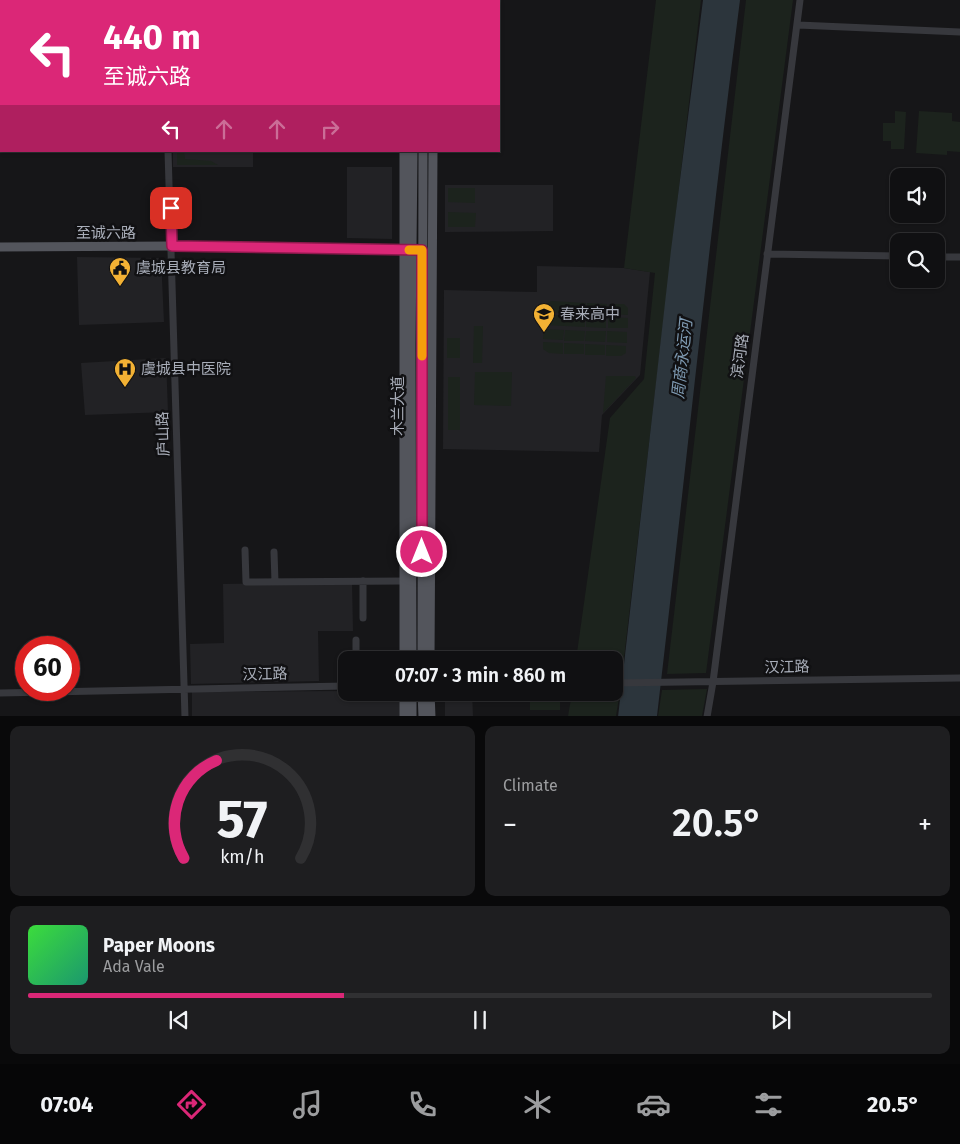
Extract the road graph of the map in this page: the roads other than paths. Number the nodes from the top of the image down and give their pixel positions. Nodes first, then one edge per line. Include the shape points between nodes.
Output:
1 (800, 0) edge
2 (798, 25) junction
3 (960, 32) edge
4 (168, 152) edge
5 (404, 152) edge
6 (413, 152) edge
7 (423, 152) edge
8 (433, 152) edge
9 (172, 246) junction
10 (0, 247) edge
11 (412, 250) junction
12 (767, 254) junction
13 (890, 256) edge
14 (945, 257) edge
15 (960, 257) edge
16 (245, 550) dead end
17 (274, 552) dead end
18 (362, 581) junction
19 (404, 581) junction
20 (275, 582) junction
21 (363, 618) dead end
22 (356, 640) dead end
23 (356, 651) edge
24 (404, 651) edge
25 (412, 651) edge
26 (422, 651) edge
27 (430, 651) edge
28 (960, 678) edge
29 (713, 682) junction
30 (623, 683) edge
31 (338, 686) edge
32 (184, 690) junction
33 (0, 693) edge
34 (404, 701) edge
35 (412, 701) edge
36 (422, 701) edge
37 (430, 701) edge
38 (185, 716) edge
39 (404, 716) edge
40 (412, 716) edge
41 (423, 716) edge
42 (431, 716) edge
43 (707, 716) edge

1 - 2 street, 滨河路
2 - 3 street
2 - 12 street, 滨河路
4 - 9 street, 庐山路
5 - 11 main road
6 - 11 main road, 木兰大道
7 - 11 main road, 木兰大道
8 - 27 main road
9 - 10 main road, 至诚六路
9 - 11 street, 至诚六路
9 - 32 street, 庐山路
11 - 19 main road
11 - 25 main road, 木兰大道
11 - 26 main road, 木兰大道
12 - 13 street
12 - 29 street, 滨河路
14 - 15 street
16 - 20 street via 246,582
17 - 20 street
18 - 19 street
18 - 20 street
18 - 21 street
19 - 24 main road
22 - 23 street
28 - 29 street, 汉江路
29 - 30 street, 汉江路
29 - 43 street, 滨河路
31 - 32 street, 汉江路
32 - 33 street, 汉江路
32 - 38 street, 庐山路
34 - 39 main road
35 - 40 main road
36 - 41 main road
37 - 42 main road

